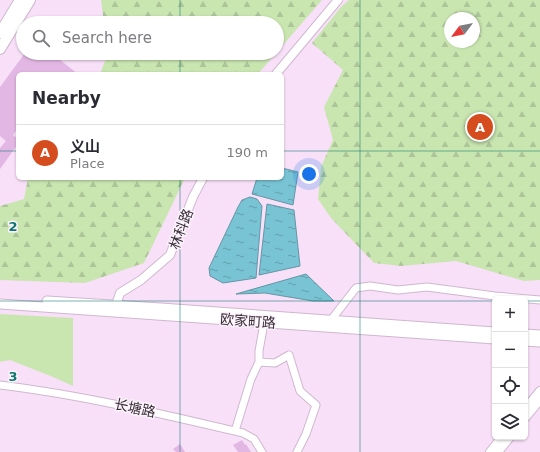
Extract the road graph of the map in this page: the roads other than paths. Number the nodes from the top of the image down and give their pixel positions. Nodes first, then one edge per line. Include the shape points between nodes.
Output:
1 (20, 0) edge
2 (30, 0) edge
3 (338, 0) edge
4 (20, 16) edge
5 (16, 23) edge
6 (0, 33) edge
7 (0, 49) edge
8 (278, 72) edge
9 (202, 180) edge
10 (0, 298) edge
11 (540, 300) edge
12 (0, 304) edge
13 (116, 305) junction
14 (331, 320) junction
15 (264, 323) junction
16 (492, 332) edge
17 (528, 334) edge
18 (540, 335) edge
19 (492, 339) edge
20 (528, 341) edge
21 (540, 342) edge
22 (259, 362) junction
23 (0, 385) edge
24 (540, 391) edge
25 (540, 400) edge
26 (528, 405) edge
27 (528, 414) edge
28 (236, 431) junction
29 (500, 440) edge
30 (508, 440) edge
31 (262, 452) edge
32 (298, 452) edge
33 (490, 452) edge
34 (498, 452) edge

1 - 6 main road
2 - 4 main road
3 - 8 street
5 - 7 main road
9 - 13 street, 林科路 via 170,255 141,280 120,293
10 - 13 main road, 欧家町路
11 - 14 street via 427,287 398,290 370,286 356,288
12 - 15 main road, 欧家町路
13 - 14 main road, 欧家町路
14 - 16 main road, 欧家町路
15 - 19 main road, 欧家町路
15 - 22 street
17 - 18 main road
20 - 21 main road
22 - 28 street via 251,379
22 - 32 street via 275,363 290,356 300,391 316,405
23 - 28 street, 长塘路 via 114,403
24 - 26 street
25 - 27 street
28 - 31 street, 长塘路 via 254,439
29 - 33 street
30 - 34 street

